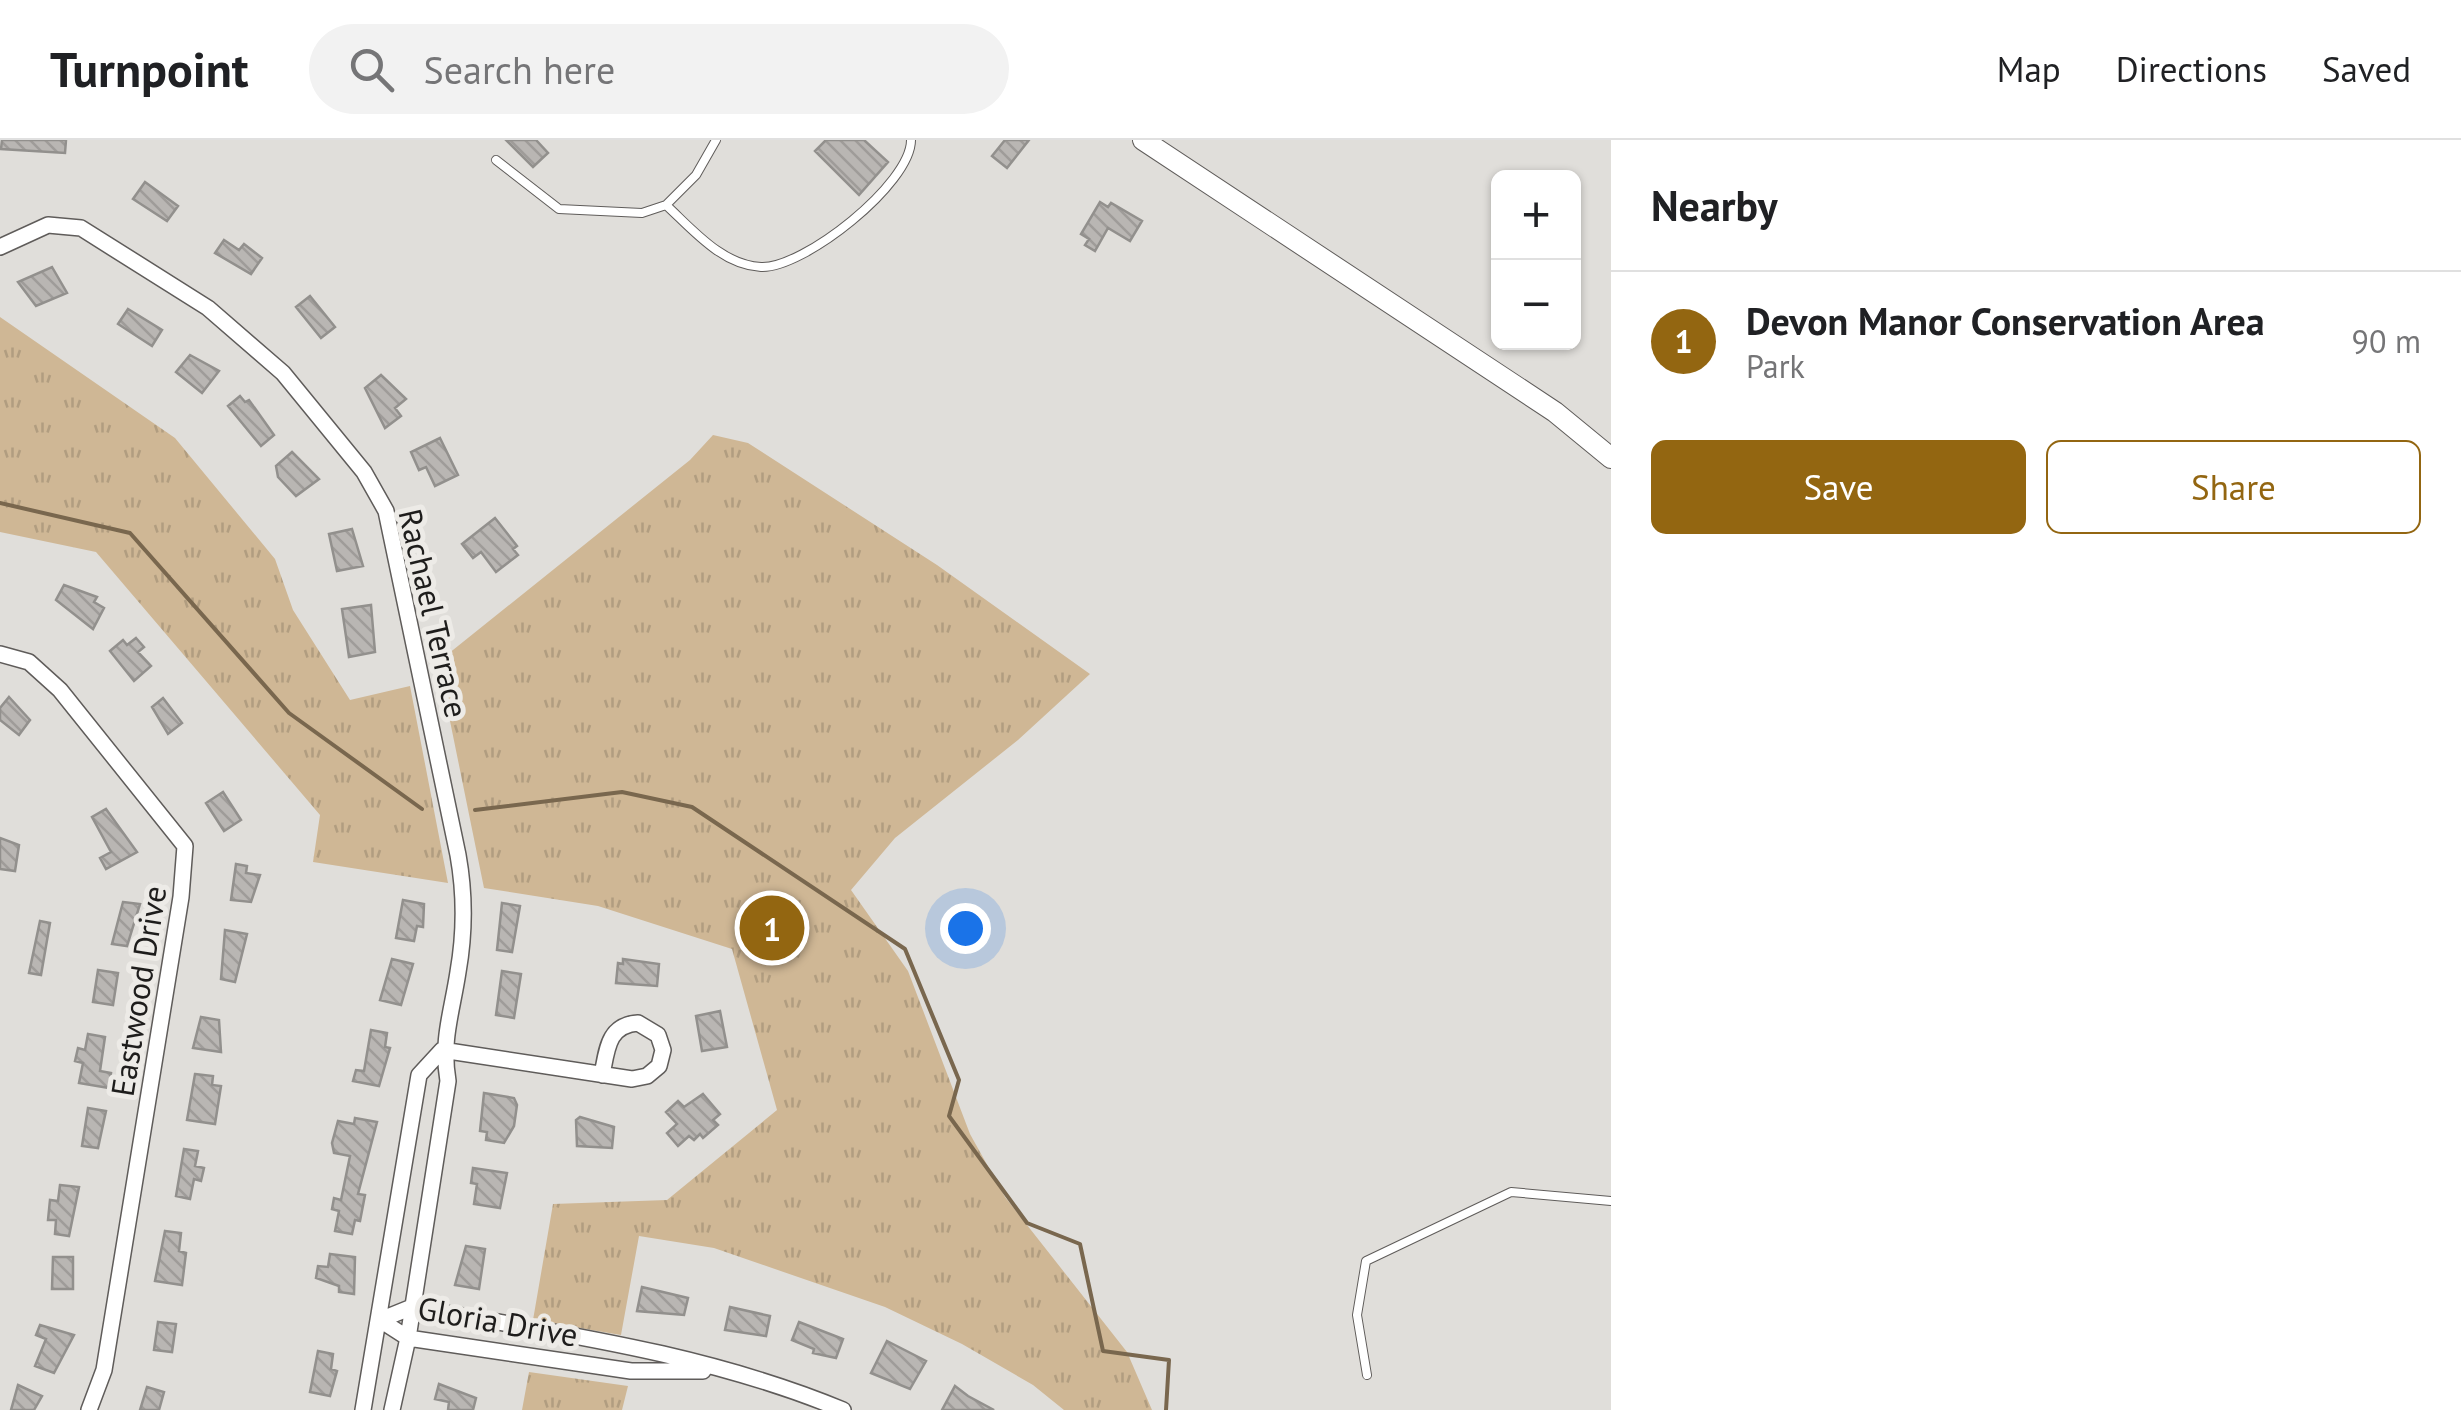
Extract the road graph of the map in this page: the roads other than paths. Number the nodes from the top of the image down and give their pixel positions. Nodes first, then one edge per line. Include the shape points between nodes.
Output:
1 (716, 140) edge
2 (911, 140) edge
3 (1143, 140) edge
4 (496, 160) dead end
5 (666, 205) junction
6 (0, 247) edge
7 (1611, 458) edge
8 (0, 654) edge
9 (442, 1050) junction
10 (602, 1074) junction
11 (1611, 1201) edge
12 (412, 1307) junction
13 (380, 1320) junction
14 (408, 1338) junction
15 (727, 1371) junction
16 (1367, 1375) dead end
17 (88, 1410) edge
18 (363, 1410) edge
19 (392, 1410) edge
20 (843, 1410) edge

1 - 5 lane via 696,175
2 - 5 lane via 895,180 788,265 758,267 717,252
3 - 7 main road via 1555,412
4 - 5 lane via 559,208 642,212
6 - 9 street, Rachael Terrace via 48,225 81,228 208,308 282,373 380,497 399,561 464,885 462,949
8 - 17 street, Eastwood Drive via 29,662 60,690 185,846 104,1370
9 - 10 street
9 - 12 street, Rachael Terrace via 448,1080
9 - 13 street, Rachael Terrace via 419,1075
10 - 10 street via 608,1042 620,1027 638,1023 658,1035 662,1056 652,1074
11 - 16 lane via 1511,1192 1366,1261 1358,1315
12 - 13 street, Gloria Drive
12 - 14 street, Rachael Terrace
12 - 15 street, Gloria Drive via 629,1345
13 - 14 street, Gloria Drive
13 - 18 street, Rachael Terrace
14 - 15 street, Gloria Drive via 631,1371
14 - 19 street, Rachael Terrace
15 - 20 street, Gloria Drive

